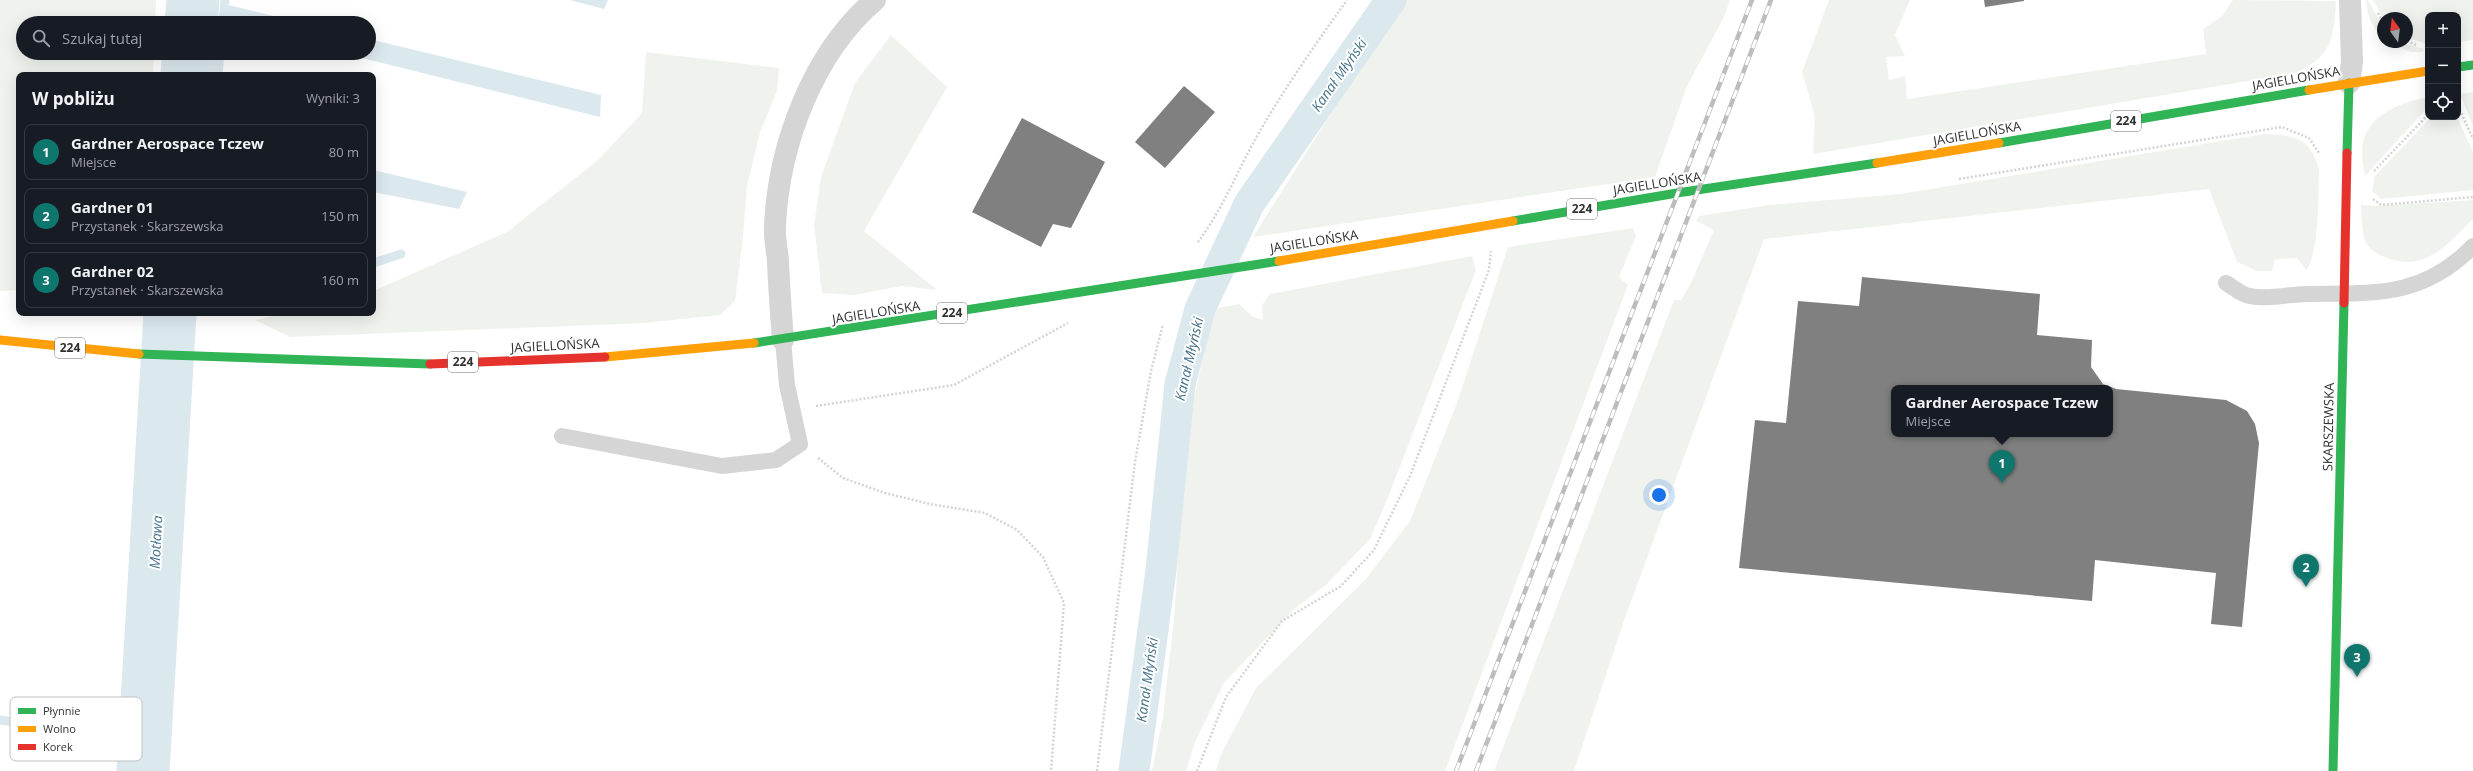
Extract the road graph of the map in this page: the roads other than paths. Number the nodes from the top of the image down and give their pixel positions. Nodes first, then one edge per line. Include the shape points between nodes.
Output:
1 (875, 0) edge
2 (2350, 0) edge
3 (2473, 65) edge
4 (2461, 67) edge
5 (2425, 71) edge
6 (2349, 83) junction
7 (2473, 246) edge
8 (2226, 283) dead end
9 (2344, 295) junction
10 (0, 340) edge
11 (783, 340) junction
12 (562, 436) dead end
13 (2333, 771) edge

1 - 11 street via 859,14 828,54 801,108 783,164 775,226
2 - 6 street via 2352,62
3 - 4 main road
5 - 6 main road, JAGIELLOŃSKA / 224
6 - 9 main road, SKARSZEWSKA
6 - 11 main road, JAGIELLOŃSKA / 224 via 1904,159 1678,192 1176,278
7 - 9 lane via 2447,268 2406,288 2373,294
8 - 9 lane via 2249,296
9 - 13 main road, SKARSZEWSKA
10 - 11 main road, JAGIELLOŃSKA / 224 via 197,357 417,364 574,358
11 - 12 lane via 791,407 800,444 776,460 722,466

